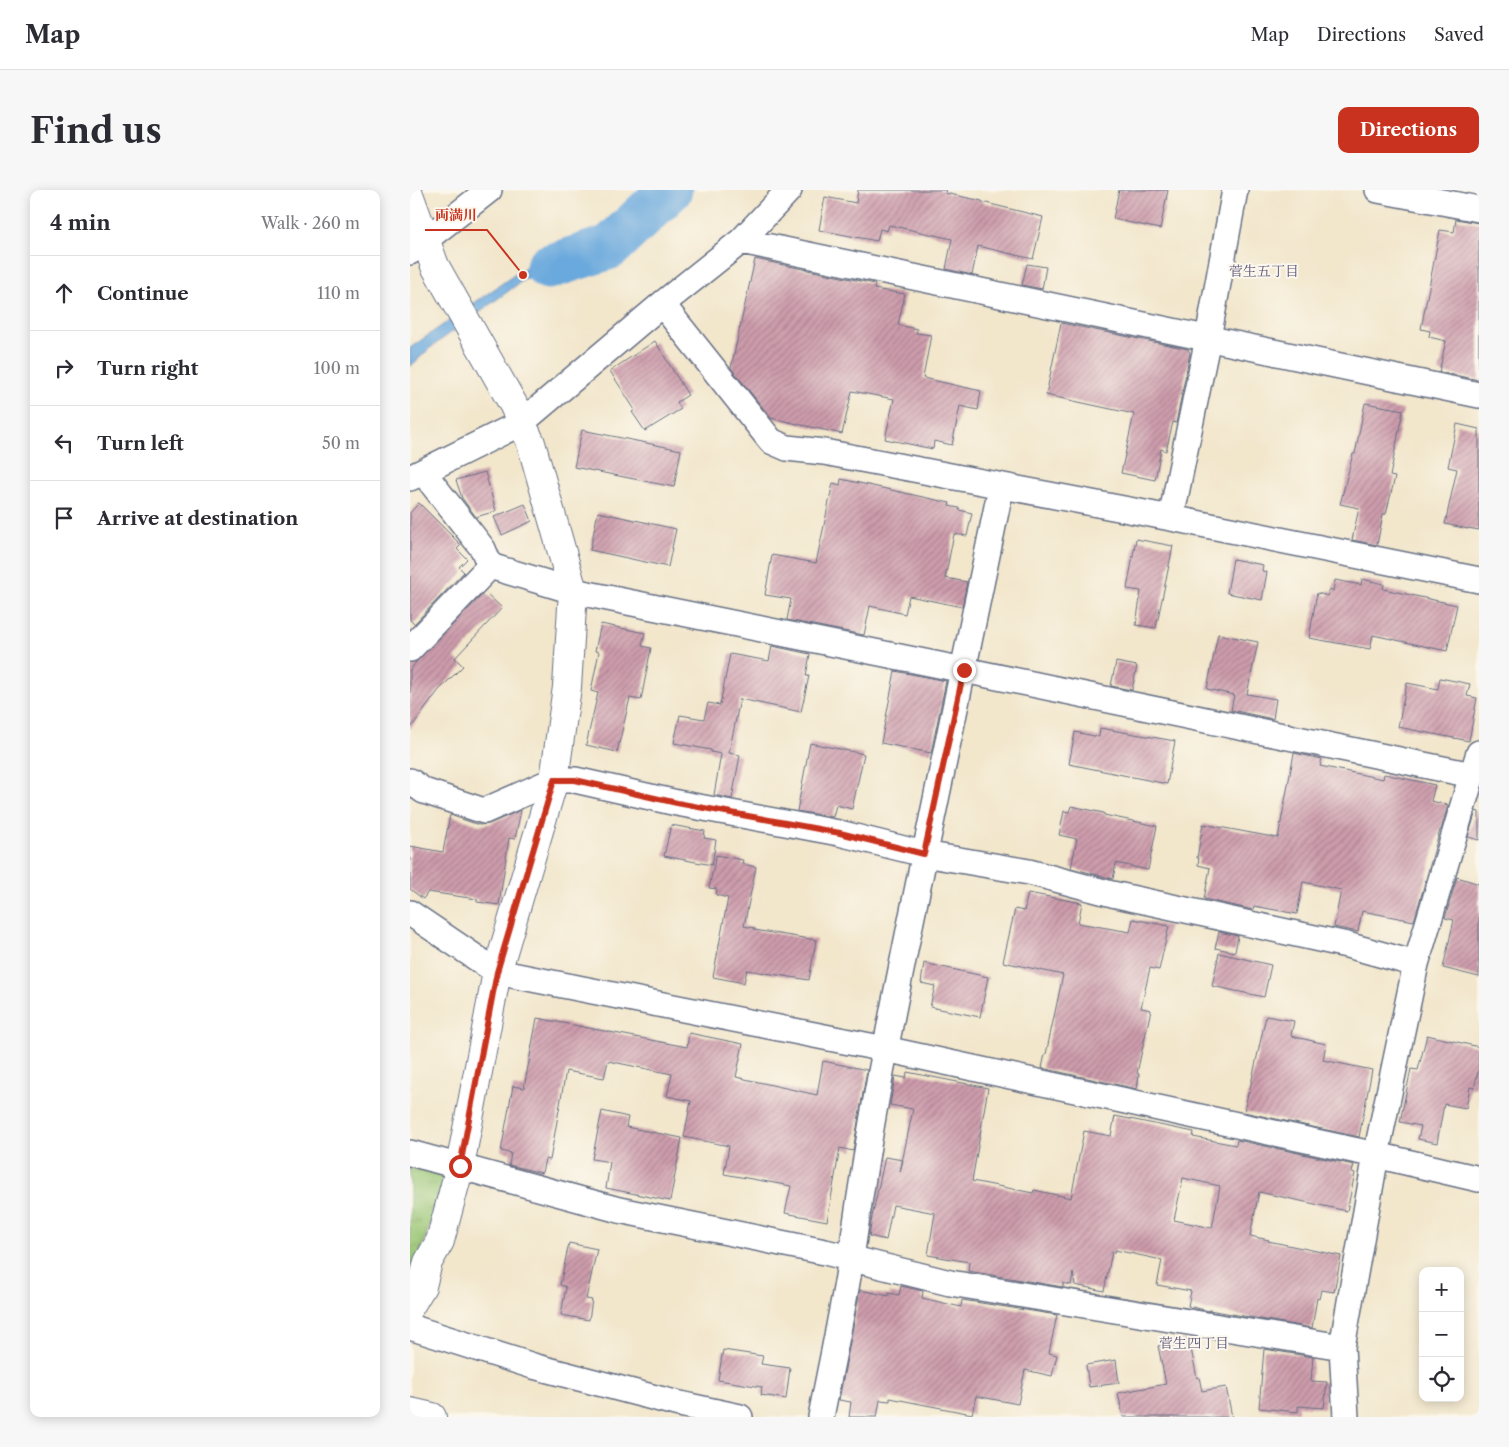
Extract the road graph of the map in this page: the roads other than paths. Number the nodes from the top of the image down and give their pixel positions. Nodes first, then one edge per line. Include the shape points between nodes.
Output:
1 (490, 190) edge
2 (789, 190) edge
3 (1235, 190) edge
4 (1378, 190) edge
5 (410, 197) edge
6 (1479, 209) edge
7 (741, 241) junction
8 (418, 247) edge
9 (662, 304) junction
10 (1208, 338) junction
11 (1479, 395) edge
12 (517, 413) junction
13 (416, 475) edge
14 (1001, 487) junction
15 (1171, 518) junction
16 (490, 566) junction
17 (1479, 580) edge
18 (573, 591) junction
19 (410, 649) edge
20 (964, 670) junction
21 (1475, 764) edge
22 (554, 780) junction
23 (410, 781) edge
24 (924, 854) junction
25 (410, 913) edge
26 (1416, 964) junction
27 (497, 972) junction
28 (885, 1049) junction
29 (410, 1153) edge
30 (1376, 1155) junction
31 (460, 1166) junction
32 (1479, 1179) edge
33 (851, 1260) junction
34 (410, 1306) edge
35 (410, 1327) edge
36 (1342, 1347) junction
37 (410, 1412) edge
38 (432, 1417) edge
39 (740, 1417) edge
40 (821, 1417) edge
41 (1346, 1417) edge

1 - 8 street
2 - 7 street
3 - 10 street
4 - 6 street
5 - 8 street
7 - 9 street
7 - 10 street
8 - 12 street via 435,266
9 - 12 street
9 - 14 street via 771,441 787,448 824,452
10 - 11 street
10 - 15 street
12 - 13 street
12 - 18 street via 531,443
13 - 16 street via 483,549
14 - 15 street
14 - 20 street
15 - 17 street
16 - 18 street
16 - 19 street
18 - 20 street
18 - 22 street via 567,687
20 - 21 street
20 - 24 street
21 - 26 street
22 - 23 street via 484,811 424,791
22 - 24 street via 575,780 677,803 840,833
22 - 27 street
24 - 26 street via 1029,872
24 - 28 street
25 - 27 street
26 - 30 street
27 - 28 street
27 - 31 street
28 - 30 street
28 - 33 street
29 - 31 street
30 - 32 street
30 - 36 street
31 - 33 street via 619,1210
31 - 34 street via 440,1241 428,1262 422,1286
33 - 36 street via 950,1282
33 - 40 street
35 - 39 street via 533,1366
36 - 41 street
37 - 38 street

